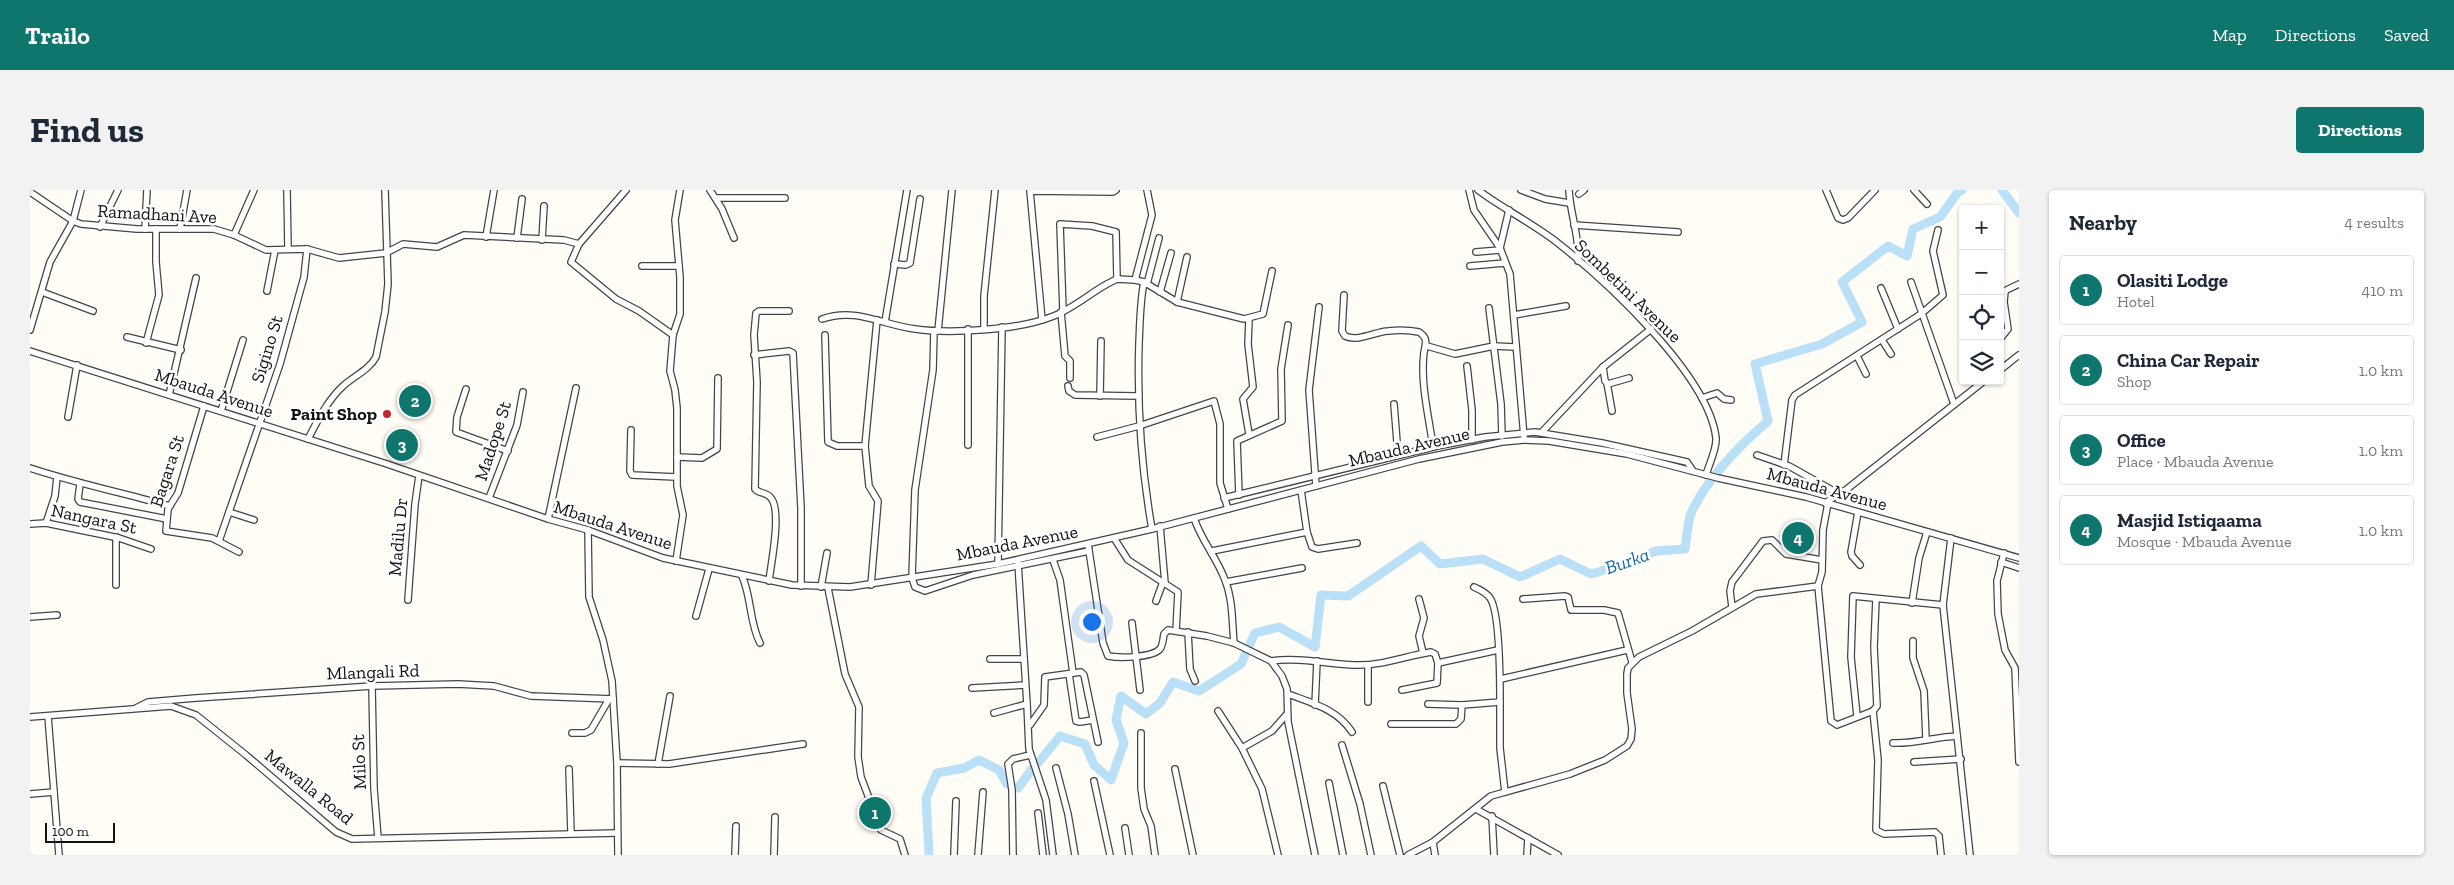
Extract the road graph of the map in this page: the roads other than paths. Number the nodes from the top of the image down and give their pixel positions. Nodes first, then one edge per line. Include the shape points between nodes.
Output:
1 (81, 190) edge
2 (118, 190) edge
3 (147, 190) edge
4 (187, 190) edge
5 (254, 190) edge
6 (287, 190) edge
7 (385, 190) edge
8 (494, 190) edge
9 (626, 190) edge
10 (680, 190) edge
11 (710, 190) edge
12 (906, 190) edge
13 (952, 190) edge
14 (995, 190) edge
15 (1116, 190) edge
16 (1147, 190) edge
17 (1469, 190) edge
18 (1478, 190) edge
19 (1522, 190) edge
20 (1569, 190) edge
21 (1826, 190) edge
22 (1875, 190) edge
23 (1914, 190) edge
24 (30, 192) edge
25 (716, 198) junction
26 (785, 198) dead end
27 (522, 199) dead end
28 (920, 199) dead end
29 (1569, 203) junction
30 (1927, 204) dead end
31 (544, 206) dead end
32 (1509, 210) junction
33 (73, 221) junction
34 (1574, 225) junction
35 (100, 227) junction
36 (145, 229) junction
37 (156, 229) junction
38 (180, 229) junction
39 (1938, 230) dead end
40 (1678, 232) dead end
41 (234, 235) junction
42 (486, 237) junction
43 (517, 238) junction
44 (734, 238) dead end
45 (1159, 238) dead end
46 (542, 240) junction
47 (579, 244) junction
48 (288, 249) junction
49 (308, 249) junction
50 (1500, 249) junction
51 (275, 250) junction
52 (1476, 252) dead end
53 (386, 253) junction
54 (1172, 253) dead end
55 (1187, 257) dead end
56 (1578, 261) junction
57 (1505, 263) junction
58 (894, 264) junction
59 (642, 266) dead end
60 (679, 266) junction
61 (1470, 266) dead end
62 (1272, 271) dead end
63 (196, 278) dead end
64 (1116, 279) junction
65 (1135, 280) junction
66 (1911, 282) dead end
67 (1145, 283) junction
68 (2019, 284) edge
69 (1881, 288) dead end
70 (42, 292) junction
71 (267, 292) dead end
72 (1160, 292) junction
73 (2004, 292) edge
74 (1344, 295) dead end
75 (1177, 302) junction
76 (2004, 302) edge
77 (1566, 306) dead end
78 (1319, 307) dead end
79 (1489, 308) dead end
80 (94, 311) dead end
81 (789, 311) dead end
82 (1062, 312) junction
83 (1514, 314) junction
84 (1921, 314) junction
85 (822, 319) dead end
86 (1249, 319) junction
87 (877, 320) junction
88 (1042, 320) junction
89 (884, 322) junction
90 (1288, 324) dead end
91 (1002, 327) junction
92 (984, 329) junction
93 (1651, 329) junction
94 (1898, 329) junction
95 (30, 330) edge
96 (968, 330) junction
97 (936, 331) junction
98 (2004, 334) edge
99 (673, 335) junction
100 (825, 335) dead end
101 (127, 337) dead end
102 (243, 340) dead end
103 (1882, 340) junction
104 (1101, 341) dead end
105 (146, 343) junction
106 (1426, 346) junction
107 (1494, 346) junction
108 (1515, 347) junction
109 (181, 350) junction
110 (30, 351) edge
111 (1891, 354) dead end
112 (754, 355) junction
113 (2019, 355) edge
114 (1857, 356) junction
115 (77, 365) junction
116 (1467, 366) dead end
117 (1603, 367) junction
118 (2004, 367) edge
119 (1866, 374) dead end
120 (718, 378) dead end
121 (1070, 378) dead end
122 (1629, 378) dead end
123 (1607, 383) junction
124 (1979, 385) edge
125 (1068, 386) dead end
126 (576, 388) dead end
127 (466, 389) dead end
128 (523, 392) dead end
129 (169, 395) junction
130 (1100, 396) junction
131 (1137, 396) junction
132 (1702, 398) junction
133 (1731, 400) dead end
134 (1394, 404) dead end
135 (1954, 404) junction
136 (204, 406) junction
137 (222, 411) junction
138 (1612, 411) dead end
139 (68, 417) dead end
140 (260, 424) junction
141 (1138, 426) junction
142 (632, 430) dead end
143 (1542, 432) junction
144 (1249, 434) junction
145 (1502, 436) junction
146 (1097, 437) dead end
147 (1524, 437) junction
148 (308, 439) junction
149 (1472, 440) junction
150 (968, 445) dead end
151 (865, 446) junction
152 (1433, 447) junction
153 (508, 451) junction
154 (1398, 455) junction
155 (1757, 455) dead end
156 (677, 457) junction
157 (1784, 464) junction
158 (30, 468) edge
159 (1693, 471) junction
160 (1706, 475) junction
161 (420, 476) junction
162 (1314, 476) junction
163 (57, 477) junction
164 (676, 477) junction
165 (80, 484) junction
166 (1316, 486) junction
167 (1301, 490) junction
168 (1239, 494) junction
169 (1839, 494) junction
170 (489, 498) junction
171 (1224, 498) junction
172 (1827, 503) junction
173 (170, 506) junction
174 (1228, 509) junction
175 (229, 512) junction
176 (1858, 512) junction
177 (1194, 518) junction
178 (167, 519) junction
179 (548, 519) junction
180 (254, 520) dead end
181 (46, 523) junction
182 (30, 524) edge
183 (1160, 526) junction
184 (1152, 529) junction
185 (588, 530) junction
186 (1307, 532) junction
187 (1927, 532) junction
188 (116, 537) junction
189 (1114, 538) junction
190 (1951, 538) junction
191 (219, 541) junction
192 (1357, 543) dead end
193 (1088, 544) junction
194 (151, 549) dead end
195 (1089, 551) junction
196 (1212, 551) junction
197 (238, 552) dead end
198 (827, 552) dead end
199 (2004, 553) junction
200 (2019, 558) edge
201 (1018, 559) junction
202 (1053, 560) junction
203 (1822, 560) junction
204 (676, 561) junction
205 (2001, 562) junction
206 (998, 564) junction
207 (1860, 565) dead end
208 (1018, 567) junction
209 (1302, 568) dead end
210 (2019, 568) edge
211 (709, 569) junction
212 (742, 576) junction
213 (912, 578) junction
214 (769, 581) junction
215 (1226, 582) junction
216 (1164, 583) junction
217 (871, 584) junction
218 (116, 586) dead end
219 (801, 586) junction
220 (1818, 586) junction
221 (824, 587) junction
222 (1474, 587) dead end
223 (1419, 599) dead end
224 (1523, 599) dead end
225 (1876, 599) junction
226 (408, 600) dead end
227 (1156, 601) dead end
228 (1912, 602) junction
229 (1943, 604) junction
230 (1732, 607) junction
231 (57, 615) dead end
232 (696, 616) dead end
233 (30, 618) edge
234 (1132, 623) dead end
235 (1176, 631) junction
236 (1188, 632) junction
237 (1913, 640) dead end
238 (1234, 643) junction
239 (760, 644) dead end
240 (1498, 650) junction
241 (1627, 650) junction
242 (1423, 653) junction
243 (1137, 657) junction
244 (990, 659) dead end
245 (1024, 659) junction
246 (1271, 661) junction
247 (1317, 661) junction
248 (1632, 662) junction
249 (1438, 663) junction
250 (1368, 665) junction
251 (1071, 674) junction
252 (1501, 680) junction
253 (1195, 681) dead end
254 (1025, 685) junction
255 (372, 686) junction
256 (972, 688) dead end
257 (1140, 690) dead end
258 (1402, 690) dead end
259 (1288, 694) junction
260 (670, 696) dead end
261 (611, 699) junction
262 (1368, 702) dead end
263 (1500, 702) junction
264 (1027, 704) junction
265 (1428, 704) dead end
266 (1315, 705) junction
267 (1462, 705) junction
268 (134, 709) junction
269 (1218, 711) dead end
270 (1873, 711) junction
271 (994, 713) dead end
272 (1287, 714) junction
273 (48, 716) junction
274 (1857, 716) junction
275 (30, 717) edge
276 (1093, 720) junction
277 (1391, 724) dead end
278 (1030, 725) junction
279 (1352, 732) dead end
280 (572, 733) dead end
281 (1141, 733) dead end
282 (1957, 736) junction
283 (1926, 739) junction
284 (1098, 742) dead end
285 (1893, 743) dead end
286 (803, 744) dead end
287 (1342, 745) dead end
288 (1242, 748) junction
289 (1030, 755) junction
290 (1961, 759) junction
291 (1914, 762) dead end
292 (2019, 762) edge
293 (617, 763) junction
294 (658, 764) junction
295 (1056, 768) dead end
296 (1175, 768) dead end
297 (569, 770) dead end
298 (1094, 781) dead end
299 (1329, 783) dead end
300 (1383, 786) dead end
301 (54, 792) junction
302 (983, 792) dead end
303 (1505, 792) junction
304 (30, 794) edge
305 (956, 801) dead end
306 (1476, 809) junction
307 (1038, 813) dead end
308 (1492, 816) junction
309 (775, 817) dead end
310 (736, 826) dead end
311 (1126, 828) dead end
312 (617, 832) junction
313 (571, 833) junction
314 (378, 838) junction
315 (1528, 838) junction
316 (1433, 842) junction
317 (58, 855) edge
318 (618, 855) edge
319 (735, 855) edge
320 (774, 855) edge
321 (905, 855) edge
322 (954, 855) edge
323 (978, 855) edge
324 (1013, 855) edge
325 (1043, 855) edge
326 (1053, 855) edge
327 (1075, 855) edge
328 (1110, 855) edge
329 (1129, 855) edge
330 (1155, 855) edge
331 (1193, 855) edge
332 (1278, 855) edge
333 (1315, 855) edge
334 (1343, 855) edge
335 (1371, 855) edge
336 (1400, 855) edge
337 (1408, 855) edge
338 (1435, 855) edge
339 (1494, 855) edge
340 (1527, 855) edge
341 (1558, 855) edge
342 (1941, 855) edge
343 (1970, 855) edge

1 - 33 street
2 - 35 street
3 - 36 street
4 - 38 street
5 - 41 street
6 - 48 street
7 - 53 street
8 - 42 street
9 - 47 street
10 - 60 street via 675,220
11 - 25 street
12 - 58 street
13 - 97 street
14 - 92 street via 984,288
15 - 88 street via 1030,191
16 - 65 street via 1152,216
17 - 50 street via 1480,220
18 - 32 street, Sombetini Avenue
19 - 29 street via 1545,199
20 - 29 street
21 - 22 street via 1838,218 1843,220
23 - 30 street
24 - 33 street, Ramadhani Ave
25 - 26 street
25 - 44 street
27 - 43 street
28 - 58 street via 910,263 906,266
29 - 34 street
31 - 46 street
32 - 50 street
32 - 56 street, Sombetini Avenue via 1554,240
33 - 35 street, Ramadhani Ave
33 - 70 street via 50,262
34 - 40 street
34 - 56 street via 1580,248
35 - 36 street, Ramadhani Ave
36 - 37 street, Ramadhani Ave
37 - 38 street, Ramadhani Ave
37 - 105 street via 159,295
38 - 41 street, Ramadhani Ave via 214,229
39 - 84 street via 1933,246 1943,295
41 - 51 street, Ramadhani Ave via 260,248
42 - 43 street, Ramadhani Ave
42 - 53 street, Ramadhani Ave via 459,236 445,245 433,247 403,244
43 - 46 street, Ramadhani Ave
45 - 67 street
46 - 47 street, Ramadhani Ave
47 - 99 street via 571,260 573,264 616,299
48 - 49 street, Ramadhani Ave
48 - 51 street, Ramadhani Ave
49 - 53 street, Ramadhani Ave via 339,258
49 - 140 street, Sigino St via 302,285
50 - 52 street
50 - 57 street
51 - 71 street
53 - 148 street via 387,299 376,357 329,401
54 - 72 street
55 - 75 street
56 - 93 street, Sombetini Avenue
57 - 61 street
57 - 83 street via 1511,282
58 - 89 street
59 - 60 street
60 - 99 street via 680,314
62 - 86 street via 1263,314
63 - 109 street
64 - 65 street
64 - 82 street
64 - 82 street via 1114,231 1060,224
65 - 67 street
66 - 84 street
67 - 72 street
67 - 131 street via 1140,305
68 - 73 street
69 - 94 street
70 - 80 street
70 - 95 street
72 - 75 street
74 - 106 street via 1342,331 1345,336 1354,338 1386,331 1419,332
75 - 86 street
76 - 98 street via 2008,329
77 - 83 street
78 - 162 street via 1309,390
79 - 107 street
81 - 112 street via 756,313
82 - 88 street
82 - 121 street via 1065,356 1071,364
83 - 108 street
84 - 94 street
84 - 135 street
85 - 87 street via 849,314
86 - 144 street via 1253,387 1243,399
87 - 89 street
87 - 151 street
88 - 91 street
89 - 97 street
90 - 144 street via 1280,369 1282,421
91 - 92 street
91 - 206 street
92 - 96 street
93 - 117 street
93 - 132 street, Sombetini Avenue
94 - 103 street
96 - 97 street
96 - 150 street
97 - 213 street via 915,490
99 - 156 street via 670,372 676,398
100 - 151 street via 828,442 837,446
101 - 105 street
102 - 137 street
103 - 111 street
103 - 114 street
104 - 130 street
105 - 109 street
106 - 107 street via 1455,354
106 - 152 street via 1425,385
107 - 108 street
107 - 145 street via 1502,404
108 - 147 street
109 - 129 street
110 - 115 street, Mbauda Avenue
112 - 214 street via 757,410 755,489 769,496 775,506
112 - 219 street via 793,353 801,508
113 - 118 street
114 - 119 street
114 - 157 street via 1794,397
115 - 129 street, Mbauda Avenue
115 - 139 street
116 - 149 street
117 - 123 street
117 - 143 street
120 - 156 street via 717,449 702,458
122 - 123 street
123 - 138 street
124 - 135 street
125 - 130 street via 1069,391 1075,394
126 - 179 street
127 - 153 street via 456,432
128 - 153 street, Madope St via 519,419
129 - 136 street, Mbauda Avenue
130 - 131 street
131 - 141 street
132 - 133 street via 1717,393
132 - 160 street, Sombetini Avenue via 1712,417 1716,440
134 - 154 street
135 - 169 street
136 - 137 street, Mbauda Avenue
136 - 173 street, Bagara St via 178,493
137 - 140 street, Mbauda Avenue
140 - 148 street, Mbauda Avenue
140 - 175 street, Sigino St
141 - 146 street
141 - 171 street via 1214,400 1220,424 1219,474
141 - 184 street
142 - 164 street via 632,476
143 - 147 street
143 - 159 street via 1687,462
144 - 168 street via 1239,438 1235,444
145 - 147 street
145 - 149 street
147 - 159 street, Mbauda Avenue via 1627,454
147 - 166 street, Mbauda Avenue
148 - 161 street, Mbauda Avenue
149 - 152 street
151 - 217 street via 869,486 878,501
152 - 154 street
153 - 170 street, Madope St
154 - 162 street
155 - 157 street
156 - 164 street
157 - 169 street
158 - 163 street
159 - 160 street, Mbauda Avenue
160 - 172 street, Mbauda Avenue
161 - 170 street, Mbauda Avenue
161 - 226 street, Madilu Dr
162 - 166 street
162 - 168 street
163 - 165 street
163 - 181 street
164 - 204 street via 683,515
165 - 173 street
165 - 178 street via 80,502
166 - 167 street, Mbauda Avenue
167 - 174 street, Mbauda Avenue
167 - 186 street
168 - 171 street
169 - 172 street
170 - 179 street, Mbauda Avenue
171 - 174 street
172 - 176 street, Mbauda Avenue
172 - 203 street
173 - 178 street, Bagara St
174 - 177 street, Mbauda Avenue
175 - 180 street
175 - 191 street, Sigino St
176 - 187 street, Mbauda Avenue
176 - 207 street via 1851,552
177 - 183 street, Mbauda Avenue
177 - 196 street
178 - 191 street, Bagara St via 167,532
179 - 185 street, Mbauda Avenue
181 - 182 street, Nangara St
181 - 188 street, Nangara St
183 - 184 street, Mbauda Avenue
183 - 216 street
184 - 189 street, Mbauda Avenue
185 - 204 street, Mbauda Avenue
185 - 261 street via 589,597 609,665
186 - 192 street via 1310,545 1318,549
186 - 196 street
187 - 190 street, Mbauda Avenue
187 - 228 street
188 - 194 street, Nangara St
188 - 218 street
189 - 193 street, Mbauda Avenue
189 - 216 street via 1128,560
190 - 199 street, Mbauda Avenue
190 - 229 street
191 - 197 street, Bagara St
193 - 195 street
193 - 201 street, Mbauda Avenue
195 - 202 street
195 - 243 street via 1105,653 1112,657
196 - 215 street
198 - 221 street
199 - 200 street, Mbauda Avenue
199 - 205 street
201 - 206 street, Mbauda Avenue
201 - 208 street
202 - 208 street
202 - 251 street via 1060,580
203 - 220 street
203 - 230 street via 1786,554 1772,540 1763,541 1732,582
204 - 211 street, Mbauda Avenue
205 - 210 street
205 - 292 street via 1997,581 1998,614 2005,650 2015,668
206 - 213 street, Mbauda Avenue
208 - 213 street via 965,577 925,591 917,590
208 - 245 street
209 - 215 street
211 - 212 street, Mbauda Avenue
211 - 232 street
212 - 214 street, Mbauda Avenue
212 - 239 street via 750,593 752,622
213 - 217 street, Mbauda Avenue
214 - 219 street, Mbauda Avenue
215 - 238 street
216 - 227 street
216 - 235 street via 1179,596
217 - 221 street, Mbauda Avenue
219 - 221 street, Mbauda Avenue
220 - 230 street via 1756,594
220 - 274 street via 1832,721 1836,725
221 - 321 street via 845,674 859,707 860,777 881,830 900,839
222 - 240 street via 1493,602
223 - 242 street via 1424,618 1419,636
224 - 241 street via 1565,596 1573,610 1618,612
225 - 228 street
225 - 270 street via 1877,704
225 - 274 street via 1857,595 1852,599 1851,658
228 - 229 street
229 - 282 street
230 - 248 street
231 - 233 street
234 - 243 street
235 - 236 street
235 - 243 street via 1165,631 1158,651
236 - 238 street
236 - 253 street via 1190,668
237 - 283 street via 1914,658 1924,691
238 - 246 street
240 - 249 street
240 - 252 street
241 - 248 street
241 - 252 street
242 - 249 street via 1433,653
242 - 250 street
243 - 257 street
244 - 245 street
245 - 254 street
246 - 247 street
246 - 259 street via 1282,676
247 - 250 street
247 - 266 street
248 - 303 street via 1627,674 1632,729 1627,746 1605,760 1570,774
249 - 258 street via 1437,683
250 - 262 street
251 - 276 street via 1081,672 1084,675
251 - 276 street via 1076,721
251 - 278 street via 1045,677 1044,705
252 - 263 street
254 - 256 street
254 - 264 street
255 - 261 street, Mlangali Rd via 482,684 525,695
255 - 268 street, Mlangali Rd via 148,702
255 - 314 street, Milo St
259 - 266 street
259 - 272 street
260 - 294 street
261 - 280 street via 591,730
261 - 293 street
263 - 267 street
263 - 303 street via 1500,748
264 - 271 street
264 - 278 street
265 - 267 street
266 - 279 street via 1339,716
267 - 277 street via 1461,719 1456,724
268 - 273 street, Mawalla Road
268 - 314 street, Mawalla Road via 171,706 191,712 342,836
269 - 288 street
270 - 274 street
270 - 342 street via 1878,760 1876,830 1884,834 1935,832 1939,836
272 - 288 street via 1272,731
272 - 333 street
273 - 275 street, Mawalla Road
273 - 301 street
276 - 284 street
278 - 289 street
281 - 330 street via 1141,788
282 - 283 street
282 - 290 street
283 - 285 street via 1913,744
286 - 294 street
287 - 335 street
288 - 332 street via 1262,789
289 - 324 street via 1013,759 1008,766 1012,790
289 - 326 street via 1046,800
290 - 291 street
290 - 343 street
293 - 294 street
293 - 312 street
295 - 327 street
296 - 331 street
297 - 313 street
298 - 328 street
299 - 334 street
300 - 336 street
301 - 304 street
301 - 317 street
302 - 323 street
303 - 306 street via 1491,796
305 - 322 street
306 - 308 street
306 - 316 street
307 - 325 street
308 - 315 street
308 - 339 street
309 - 320 street
310 - 319 street
311 - 329 street
312 - 313 street, Mawalla Road
312 - 318 street
313 - 314 street, Mawalla Road
315 - 340 street
315 - 341 street
316 - 337 street
316 - 338 street

